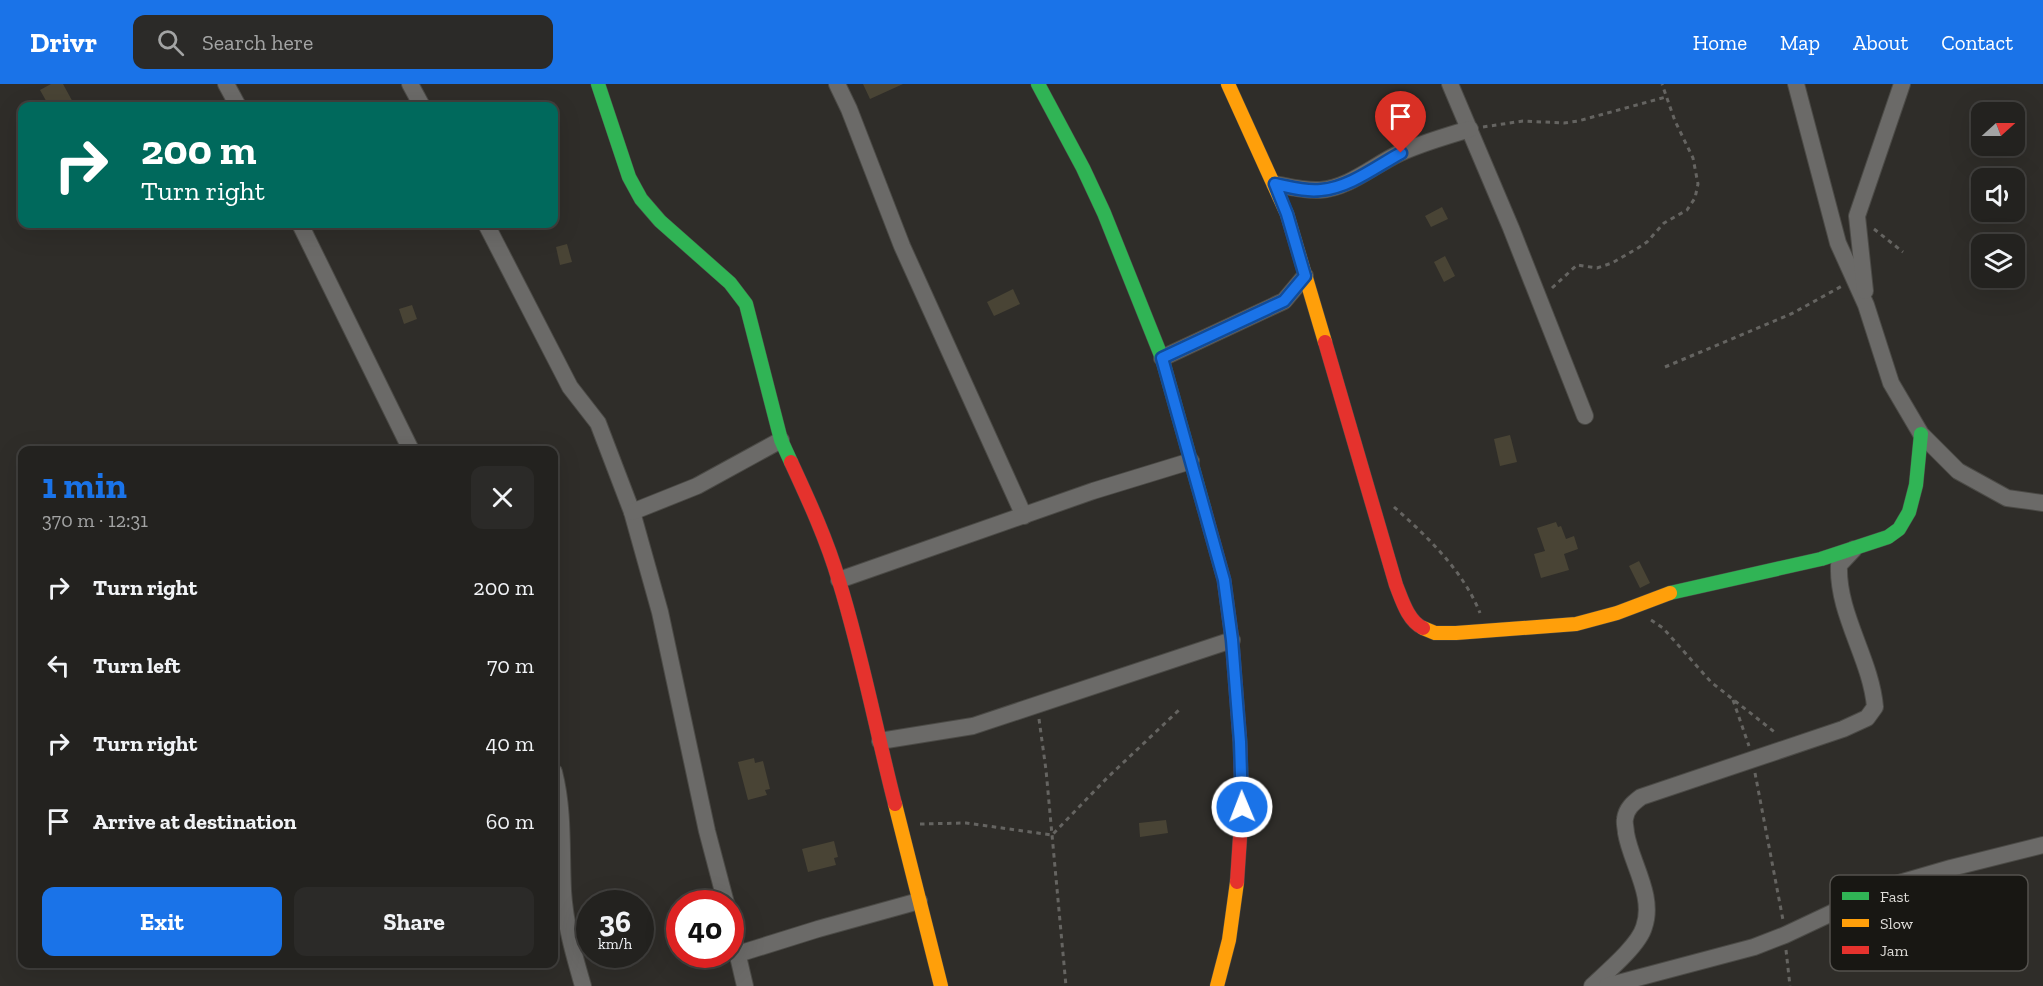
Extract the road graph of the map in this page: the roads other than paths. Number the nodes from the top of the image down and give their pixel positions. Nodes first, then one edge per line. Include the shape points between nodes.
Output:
1 (226, 84) edge
2 (410, 84) edge
3 (598, 84) edge
4 (837, 84) edge
5 (1038, 84) edge
6 (1228, 84) edge
7 (1450, 84) edge
8 (1796, 84) edge
9 (1902, 84) edge
10 (236, 102) edge
11 (421, 102) edge
12 (1470, 129) junction
13 (1275, 184) junction
14 (302, 228) edge
15 (488, 228) edge
16 (1305, 276) junction
17 (1866, 306) junction
18 (1162, 358) junction
19 (1585, 416) dead end
20 (1921, 434) junction
21 (781, 440) junction
22 (409, 446) edge
23 (1191, 461) junction
24 (2043, 503) edge
25 (632, 512) junction
26 (1024, 516) junction
27 (1854, 549) junction
28 (839, 580) junction
29 (1232, 640) junction
30 (880, 741) junction
31 (558, 795) edge
32 (2043, 845) edge
33 (1927, 875) edge
34 (723, 890) edge
35 (920, 901) junction
36 (1830, 914) edge
37 (744, 952) edge
38 (742, 968) edge
39 (583, 986) edge
40 (746, 986) edge
41 (941, 986) edge
42 (1216, 986) edge
43 (1592, 986) edge
44 (1607, 986) edge

1 - 10 street
2 - 11 street
3 - 21 street via 628,177 641,199 742,297
4 - 26 street via 902,246
5 - 18 street via 1104,213
6 - 13 street
7 - 12 street
8 - 17 street via 1838,243
9 - 17 street via 1857,216
12 - 13 street via 1401,153 1334,187 1306,190
12 - 19 street
13 - 16 street
14 - 22 street
15 - 25 street via 570,387 598,423
16 - 18 street via 1284,301
16 - 27 street via 1396,585 1419,627 1435,633 1576,624 1675,591
17 - 20 street via 1891,383
18 - 23 street
20 - 24 street via 1958,471 2007,498
20 - 27 street via 1909,512 1899,529 1888,537
21 - 25 street via 697,486
21 - 28 street
23 - 26 street
23 - 29 street via 1224,580
25 - 34 street via 660,612
26 - 28 street
27 - 43 street via 1839,565 1839,576 1874,691 1875,707 1867,718 1641,797 1631,805 1624,820 1648,911 1644,929
28 - 30 street
29 - 30 street via 973,726
29 - 42 street via 1241,818 1229,940
30 - 35 street
31 - 39 street via 565,918
32 - 33 street
35 - 37 street
35 - 41 street
36 - 44 street via 1754,947
38 - 40 street

